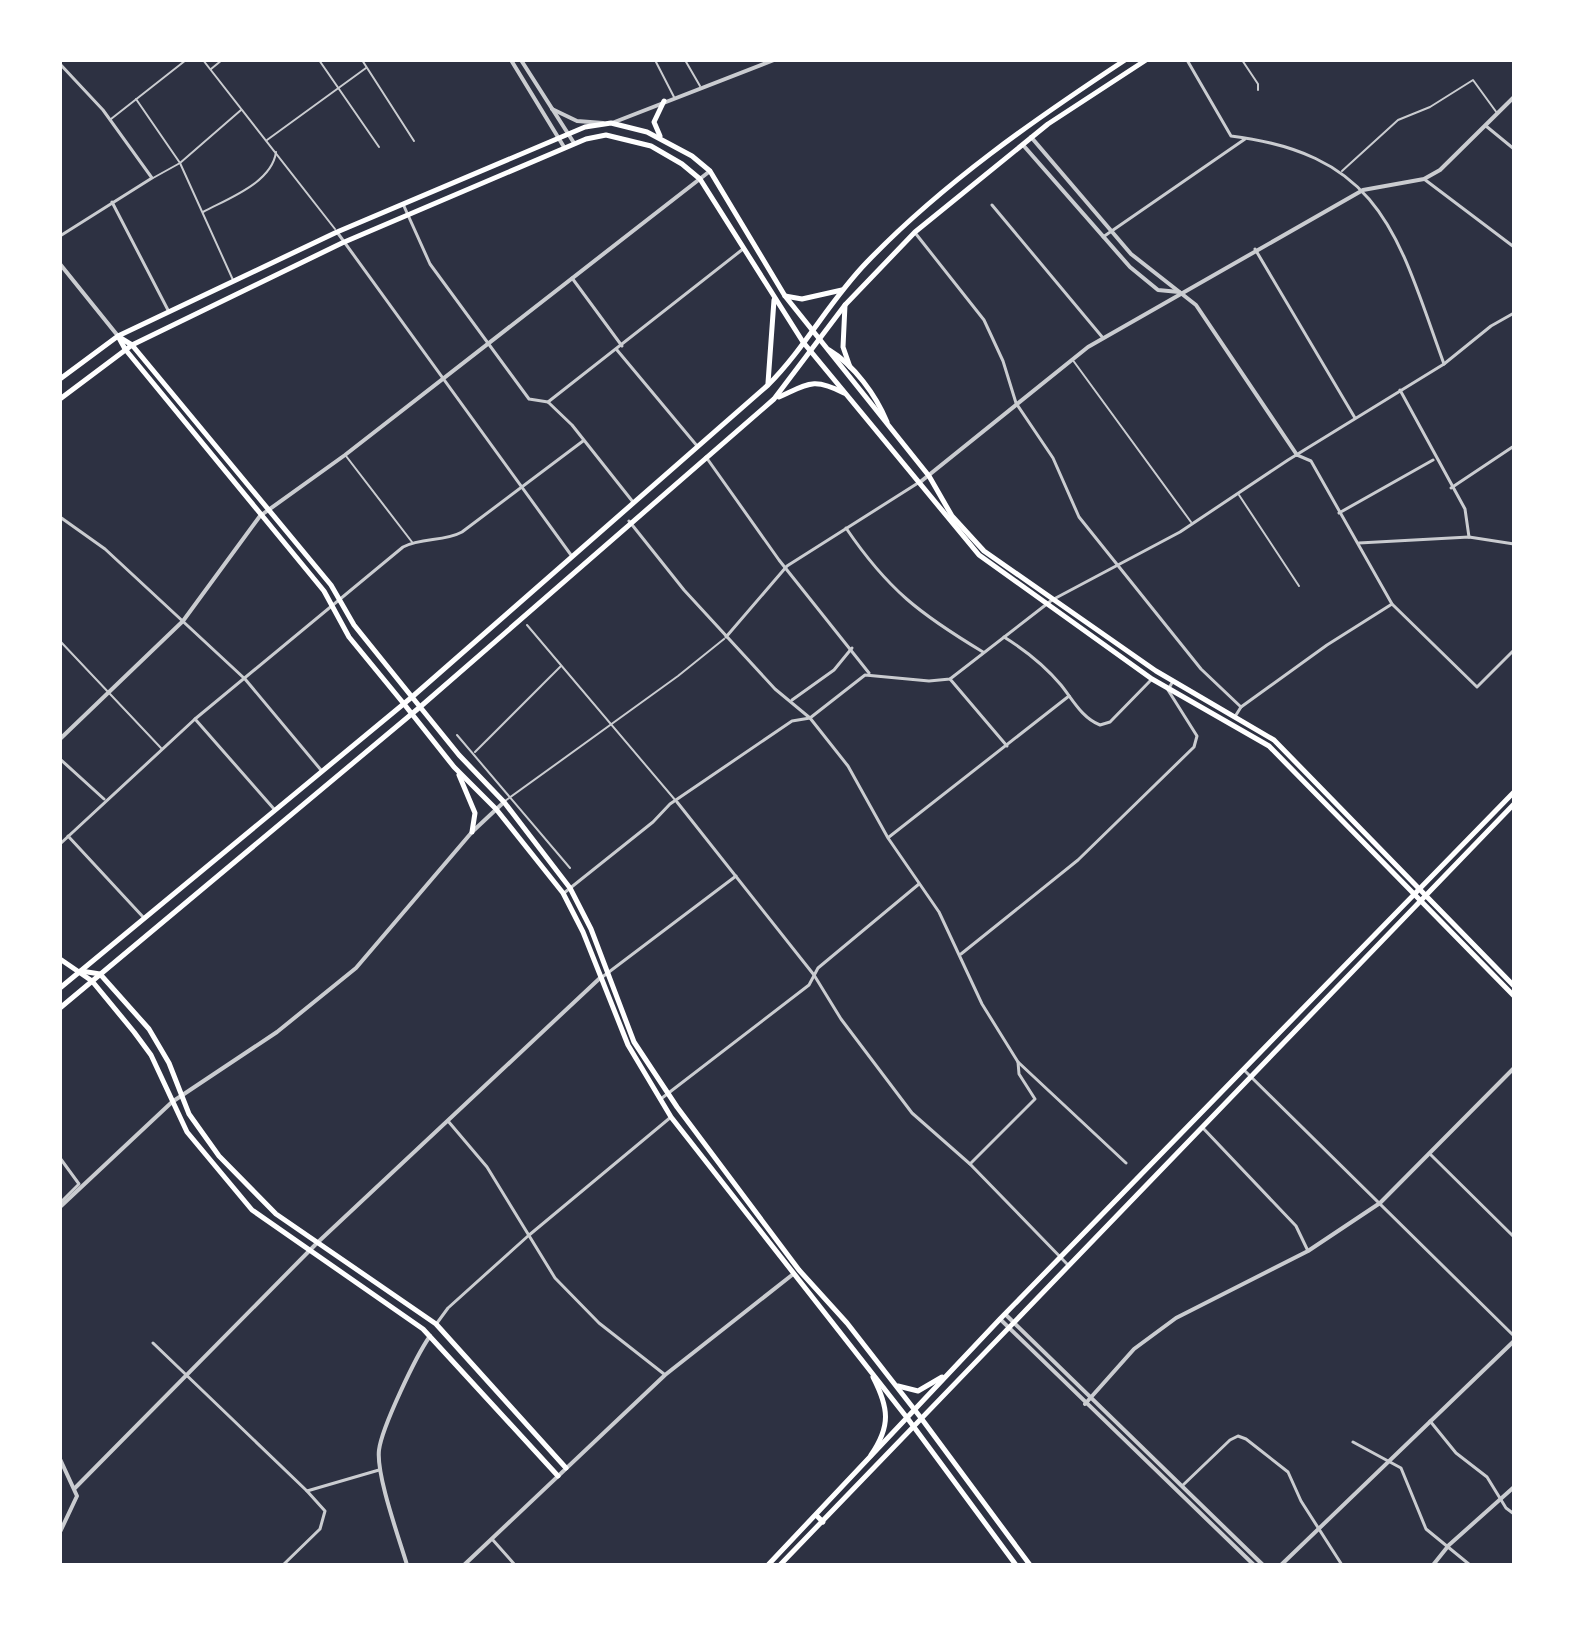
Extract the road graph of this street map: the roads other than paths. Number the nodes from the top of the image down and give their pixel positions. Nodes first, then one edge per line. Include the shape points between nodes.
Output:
1 (186, 60) edge
2 (203, 60) edge
3 (222, 60) edge
4 (319, 60) edge
5 (362, 60) edge
6 (511, 60) edge
7 (521, 60) edge
8 (655, 60) edge
9 (685, 60) edge
10 (774, 60) edge
11 (1125, 60) edge
12 (1146, 60) edge
13 (1187, 60) edge
14 (1242, 60) edge
15 (60, 64) edge
16 (366, 68) junction
17 (210, 69) junction
18 (700, 86) junction
19 (336, 87) junction
20 (1258, 90) dead end
21 (674, 97) junction
22 (1514, 97) edge
23 (136, 99) junction
24 (664, 101) junction
25 (552, 109) junction
26 (241, 110) junction
27 (1497, 114) junction
28 (110, 120) junction
29 (611, 123) junction
30 (1485, 126) junction
31 (567, 133) junction
32 (606, 135) junction
33 (557, 137) junction
34 (1030, 137) junction
35 (1246, 138) junction
36 (267, 140) junction
37 (663, 140) junction
38 (414, 141) dead end
39 (574, 143) junction
40 (1021, 144) junction
41 (379, 147) dead end
42 (564, 147) junction
43 (1514, 149) edge
44 (276, 152) junction
45 (180, 163) junction
46 (710, 171) junction
47 (1342, 171) junction
48 (152, 178) junction
49 (700, 179) junction
50 (1424, 179) junction
51 (1363, 190) junction
52 (112, 202) junction
53 (403, 203) junction
54 (992, 205) dead end
55 (202, 213) junction
56 (408, 214) junction
57 (1111, 231) junction
58 (337, 232) junction
59 (915, 232) junction
60 (60, 236) edge
61 (1103, 237) junction
62 (342, 243) junction
63 (1514, 247) edge
64 (743, 248) junction
65 (1255, 249) junction
66 (60, 264) edge
67 (572, 278) junction
68 (234, 281) junction
69 (843, 289) junction
70 (1182, 292) junction
71 (785, 296) junction
72 (774, 300) junction
73 (845, 305) junction
74 (169, 312) junction
75 (1514, 313) edge
76 (811, 331) junction
77 (118, 336) junction
78 (1103, 338) junction
79 (818, 341) junction
80 (803, 342) junction
81 (489, 343) junction
82 (132, 345) junction
83 (622, 346) junction
84 (825, 348) junction
85 (125, 349) junction
86 (617, 350) junction
87 (811, 352) junction
88 (1071, 358) junction
89 (1444, 364) junction
90 (850, 367) junction
91 (60, 379) edge
92 (441, 379) junction
93 (768, 385) junction
94 (1399, 390) junction
95 (844, 393) junction
96 (60, 399) edge
97 (774, 399) junction
98 (548, 402) junction
99 (1016, 403) junction
100 (1355, 418) junction
101 (891, 430) junction
102 (583, 441) junction
103 (1514, 446) edge
104 (698, 447) junction
105 (345, 455) junction
106 (1297, 455) junction
107 (706, 457) junction
108 (1435, 459) junction
109 (929, 476) junction
110 (919, 483) junction
111 (525, 488) junction
112 (1451, 488) junction
113 (1238, 494) junction
114 (633, 502) junction
115 (267, 511) junction
116 (1339, 513) junction
117 (260, 516) junction
118 (60, 517) edge
119 (629, 521) junction
120 (1193, 524) junction
121 (846, 528) junction
122 (1469, 537) junction
123 (412, 542) junction
124 (1358, 543) junction
125 (1514, 544) edge
126 (571, 555) junction
127 (787, 566) junction
128 (1118, 567) junction
129 (1299, 586) dead end
130 (1052, 600) junction
131 (339, 601) junction
132 (1392, 604) junction
133 (1045, 605) junction
134 (333, 606) junction
135 (183, 621) junction
136 (527, 625) dead end
137 (726, 637) junction
138 (1004, 637) junction
139 (60, 641) edge
140 (852, 648) junction
141 (1514, 650) edge
142 (983, 652) junction
143 (562, 665) junction
144 (869, 673) junction
145 (245, 679) junction
146 (950, 679) junction
147 (1152, 679) junction
148 (1173, 681) junction
149 (1168, 690) junction
150 (109, 692) junction
151 (1069, 696) junction
152 (412, 697) junction
153 (791, 701) junction
154 (404, 704) junction
155 (420, 707) junction
156 (1241, 707) junction
157 (412, 714) junction
158 (1235, 717) junction
159 (810, 718) junction
160 (195, 719) junction
161 (612, 724) junction
162 (1232, 724) junction
163 (457, 735) dead end
164 (60, 739) edge
165 (1007, 746) junction
166 (162, 749) junction
167 (473, 753) junction
168 (60, 759) edge
169 (454, 767) junction
170 (321, 770) junction
171 (1514, 792) edge
172 (511, 797) junction
173 (105, 800) junction
174 (504, 802) junction
175 (677, 802) junction
176 (1514, 804) edge
177 (274, 809) junction
178 (496, 809) junction
179 (472, 832) junction
180 (68, 836) junction
181 (888, 838) junction
182 (60, 844) edge
183 (570, 868) dead end
184 (736, 876) junction
185 (919, 884) junction
186 (570, 888) junction
187 (563, 893) junction
188 (1420, 894) junction
189 (144, 918) junction
190 (961, 954) junction
191 (60, 959) edge
192 (80, 971) junction
193 (100, 974) junction
194 (814, 975) junction
195 (603, 976) junction
196 (92, 981) junction
197 (1514, 986) edge
198 (60, 988) edge
199 (1514, 996) edge
200 (60, 1008) edge
201 (1018, 1062) junction
202 (1514, 1068) edge
203 (1244, 1070) junction
204 (1250, 1076) junction
205 (668, 1093) junction
206 (183, 1094) junction
207 (660, 1100) junction
208 (172, 1102) junction
209 (671, 1117) junction
210 (448, 1121) junction
211 (1203, 1124) junction
212 (1431, 1155) junction
213 (60, 1158) edge
214 (1126, 1163) dead end
215 (970, 1164) junction
216 (1380, 1203) junction
217 (60, 1205) edge
218 (528, 1236) junction
219 (1514, 1237) edge
220 (317, 1243) junction
221 (309, 1251) junction
222 (1308, 1251) junction
223 (1062, 1259) junction
224 (1068, 1265) junction
225 (799, 1270) junction
226 (792, 1275) junction
227 (1002, 1316) junction
228 (436, 1324) junction
229 (1010, 1324) junction
230 (430, 1336) junction
231 (1514, 1338) edge
232 (153, 1343) dead end
233 (956, 1366) junction
234 (871, 1373) junction
235 (665, 1375) junction
236 (185, 1377) junction
237 (892, 1380) junction
238 (1090, 1398) junction
239 (1085, 1404) junction
240 (914, 1409) junction
241 (921, 1418) junction
242 (908, 1419) junction
243 (1430, 1421) junction
244 (915, 1428) junction
245 (1353, 1442) dead end
246 (60, 1459) edge
247 (1387, 1462) junction
248 (566, 1468) junction
249 (381, 1469) junction
250 (860, 1470) junction
251 (558, 1476) junction
252 (1182, 1486) junction
253 (1514, 1487) edge
254 (75, 1488) junction
255 (307, 1491) junction
256 (1501, 1498) junction
257 (1514, 1514) edge
258 (816, 1515) junction
259 (823, 1522) junction
260 (1319, 1530) junction
261 (60, 1532) edge
262 (492, 1539) junction
263 (1449, 1545) junction
264 (283, 1565) edge
265 (407, 1565) edge
266 (464, 1565) edge
267 (515, 1565) edge
268 (768, 1565) edge
269 (780, 1565) edge
270 (1016, 1565) edge
271 (1030, 1565) edge
272 (1254, 1565) edge
273 (1263, 1565) edge
274 (1281, 1565) edge
275 (1342, 1565) edge
276 (1433, 1565) edge
277 (1470, 1565) edge

1 - 23 street
2 - 17 street
3 - 17 street
4 - 19 street
5 - 16 street
6 - 33 street
7 - 25 street
8 - 21 street
9 - 18 street
10 - 18 street
11 - 69 main road via 1031,122 908,222
12 - 34 main road
13 - 35 street via 1231,136
14 - 20 street
15 - 28 street
16 - 19 street
16 - 38 street
17 - 26 street
18 - 21 street
19 - 36 street
19 - 41 street
21 - 24 street
22 - 27 street
23 - 28 street
23 - 45 street
24 - 29 street
24 - 37 main road via 654,122
25 - 29 street via 577,121
25 - 31 street
26 - 36 street
26 - 45 street
27 - 30 street
27 - 47 street via 1473,80 1398,120
28 - 48 street
29 - 31 main road
29 - 32 street
29 - 37 main road
30 - 43 street
30 - 50 street
31 - 33 main road
31 - 39 street
32 - 39 main road
32 - 49 main road via 651,146
33 - 42 street
33 - 53 main road
34 - 40 main road
34 - 57 street
35 - 47 street
35 - 57 street
36 - 44 street
37 - 46 main road
39 - 42 main road
40 - 59 main road
40 - 61 street
42 - 56 main road
44 - 55 street via 269,170
44 - 58 street
45 - 48 street
45 - 55 street
46 - 49 street
46 - 71 main road
47 - 51 street
48 - 52 street
49 - 64 main road
49 - 67 street
50 - 51 street
50 - 63 street
51 - 65 street
51 - 89 street via 1382,212 1410,271
52 - 60 street
52 - 74 street
53 - 56 street
53 - 58 main road
54 - 78 street
55 - 68 street
56 - 62 main road
56 - 81 street via 430,264
57 - 61 street
57 - 70 street via 1143,266
58 - 62 street
58 - 68 main road
59 - 73 main road
59 - 99 street via 984,320
61 - 70 street via 1145,281 1158,290
62 - 82 main road
62 - 92 street
64 - 72 main road
64 - 83 street
65 - 70 street
65 - 100 street
66 - 77 street
67 - 81 street
67 - 83 street
68 - 74 main road
69 - 71 main road via 802,299
69 - 76 main road
70 - 78 street
70 - 106 street
71 - 76 main road
72 - 80 main road
72 - 93 main road
73 - 79 main road
73 - 90 main road via 843,347
74 - 77 main road
75 - 89 street
76 - 79 main road
76 - 80 main road
77 - 82 main road
77 - 85 main road
77 - 91 main road
78 - 88 street
79 - 84 main road
79 - 87 main road
80 - 87 main road
80 - 93 main road
81 - 92 street
81 - 98 street via 529,399
82 - 85 main road
82 - 115 main road
83 - 86 street
84 - 90 main road
84 - 101 main road
85 - 96 main road
85 - 117 main road
86 - 98 street
86 - 104 street
87 - 95 main road
87 - 97 main road
88 - 99 street
88 - 120 street
89 - 94 street
90 - 101 main road via 880,405
92 - 105 street
92 - 111 street
93 - 104 main road
94 - 100 street
94 - 108 street
95 - 97 main road via 812,382
95 - 110 main road
97 - 107 main road
98 - 102 street
99 - 109 street
99 - 128 street via 1053,458 1079,517
100 - 106 street
101 - 109 main road
102 - 111 street
102 - 114 street
103 - 112 street
104 - 114 main road
105 - 115 street
105 - 123 street
106 - 113 street
106 - 116 street via 1311,461
107 - 119 main road
107 - 127 street
108 - 112 street
108 - 116 street
109 - 110 street
109 - 130 main road via 952,516 984,551
110 - 121 street
110 - 133 main road via 979,555
111 - 123 street via 450,538
111 - 126 street
112 - 122 street via 1465,509
113 - 120 street
113 - 129 street
114 - 126 main road
115 - 117 street
115 - 131 main road
116 - 124 street
117 - 134 main road
117 - 135 street
118 - 135 street via 105,549
119 - 137 street
119 - 155 main road
120 - 128 street
121 - 127 street
121 - 142 street via 906,602
122 - 124 street
122 - 125 street
123 - 131 street
124 - 132 street
126 - 152 main road
127 - 137 street
127 - 140 street
128 - 130 street
128 - 156 street via 1201,669
130 - 133 street
130 - 148 main road
131 - 134 street
131 - 152 main road
132 - 141 street via 1477,687
132 - 156 street
133 - 138 street
133 - 147 main road
134 - 145 street
134 - 154 main road via 349,637
135 - 145 street
135 - 150 street
136 - 143 street
137 - 153 street
137 - 161 street
138 - 142 street
138 - 151 street via 1024,649
139 - 150 street
140 - 144 street
140 - 153 street via 834,670
142 - 146 street
143 - 161 street
143 - 167 street
144 - 146 street
144 - 159 street
145 - 160 street
145 - 170 street
146 - 165 street
147 - 149 main road
147 - 151 street via 1106,724 1087,718
148 - 149 street
148 - 158 main road
149 - 162 main road
149 - 190 street via 1197,736 1194,747 1078,860
150 - 164 street
150 - 166 street
151 - 165 street
152 - 154 main road
152 - 155 main road
153 - 159 street
154 - 157 main road
154 - 170 main road
155 - 157 main road
155 - 174 main road
156 - 158 street
157 - 169 main road
157 - 193 main road
158 - 162 street
158 - 188 main road via 1282,746
159 - 175 street via 792,721
159 - 181 street via 848,766
160 - 166 street
160 - 177 street
161 - 172 street
161 - 175 street
162 - 188 main road via 1277,752
163 - 167 street
165 - 181 street
166 - 173 street
167 - 172 street
168 - 173 street
169 - 178 main road
169 - 179 main road via 473,805
170 - 177 main road
171 - 188 main road
172 - 174 street
172 - 183 street
173 - 180 street
174 - 178 street
174 - 186 main road
175 - 184 street
175 - 186 street
176 - 188 main road
177 - 189 main road
178 - 179 street
178 - 187 main road
179 - 206 street via 356,968 277,1032
180 - 182 street
180 - 189 street
181 - 185 street
184 - 194 street
184 - 195 street
185 - 190 street
185 - 194 street
186 - 187 street
186 - 195 main road via 591,929
187 - 195 main road
188 - 197 main road
188 - 199 main road
188 - 203 main road
188 - 204 main road
189 - 192 main road
190 - 201 street via 982,1004
191 - 192 main road
192 - 193 main road
192 - 196 main road
192 - 198 main road
193 - 196 main road
193 - 206 main road via 149,1029
194 - 205 street via 760,1025
194 - 215 street via 912,1113
195 - 205 main road via 634,1042
195 - 207 main road via 628,1045
195 - 210 street
196 - 200 main road
196 - 208 main road via 151,1055
201 - 214 street
201 - 215 street via 1019,1074 1034,1094 1033,1103
202 - 212 street
203 - 204 street
203 - 223 main road
204 - 211 main road
204 - 216 street
205 - 207 street
205 - 225 main road
206 - 208 street
206 - 220 main road via 189,1114 219,1156 271,1209
207 - 209 main road
208 - 217 street
208 - 221 main road via 195,1144 245,1202
209 - 218 street
209 - 226 main road
210 - 218 street via 487,1167
210 - 220 street
211 - 222 street via 1206,1134 1296,1226
211 - 224 main road
212 - 216 street
212 - 219 street
213 - 217 street via 79,1184
215 - 223 street
216 - 222 street
216 - 231 street
218 - 228 street
218 - 235 street via 555,1278 599,1323
220 - 221 street
220 - 228 main road
221 - 230 main road
221 - 236 street
222 - 238 street via 1176,1318 1134,1349
223 - 224 street
223 - 227 main road
224 - 229 main road
225 - 226 main road
225 - 237 main road
226 - 234 main road
226 - 235 street
227 - 229 street
227 - 233 main road
228 - 230 main road
228 - 248 main road
229 - 238 street
229 - 239 street
229 - 241 main road
230 - 249 street via 379,1449
230 - 251 main road
231 - 243 street
232 - 236 street
233 - 237 main road via 918,1391 905,1391
233 - 240 main road
234 - 242 main road
234 - 250 main road via 885,1400 888,1422
235 - 248 street
236 - 254 street
236 - 255 street
237 - 240 main road
238 - 239 street
238 - 252 street
239 - 272 street
240 - 241 main road
240 - 242 main road
241 - 244 main road
241 - 271 main road
242 - 244 main road
242 - 250 main road
243 - 247 street
243 - 256 street
244 - 259 main road
244 - 270 main road
245 - 247 street
246 - 254 street
247 - 260 street
247 - 263 street via 1401,1468 1426,1529
248 - 251 street
249 - 255 street
249 - 265 street
250 - 258 main road
251 - 262 street
252 - 260 street via 1238,1436 1288,1472
252 - 273 street
253 - 256 street
254 - 261 street via 75,1504
255 - 264 street via 325,1511 320,1529
256 - 257 street
256 - 263 street
258 - 259 main road
258 - 268 main road
259 - 269 main road
260 - 274 street
260 - 275 street
262 - 266 street
262 - 267 street
263 - 276 street
263 - 277 street

